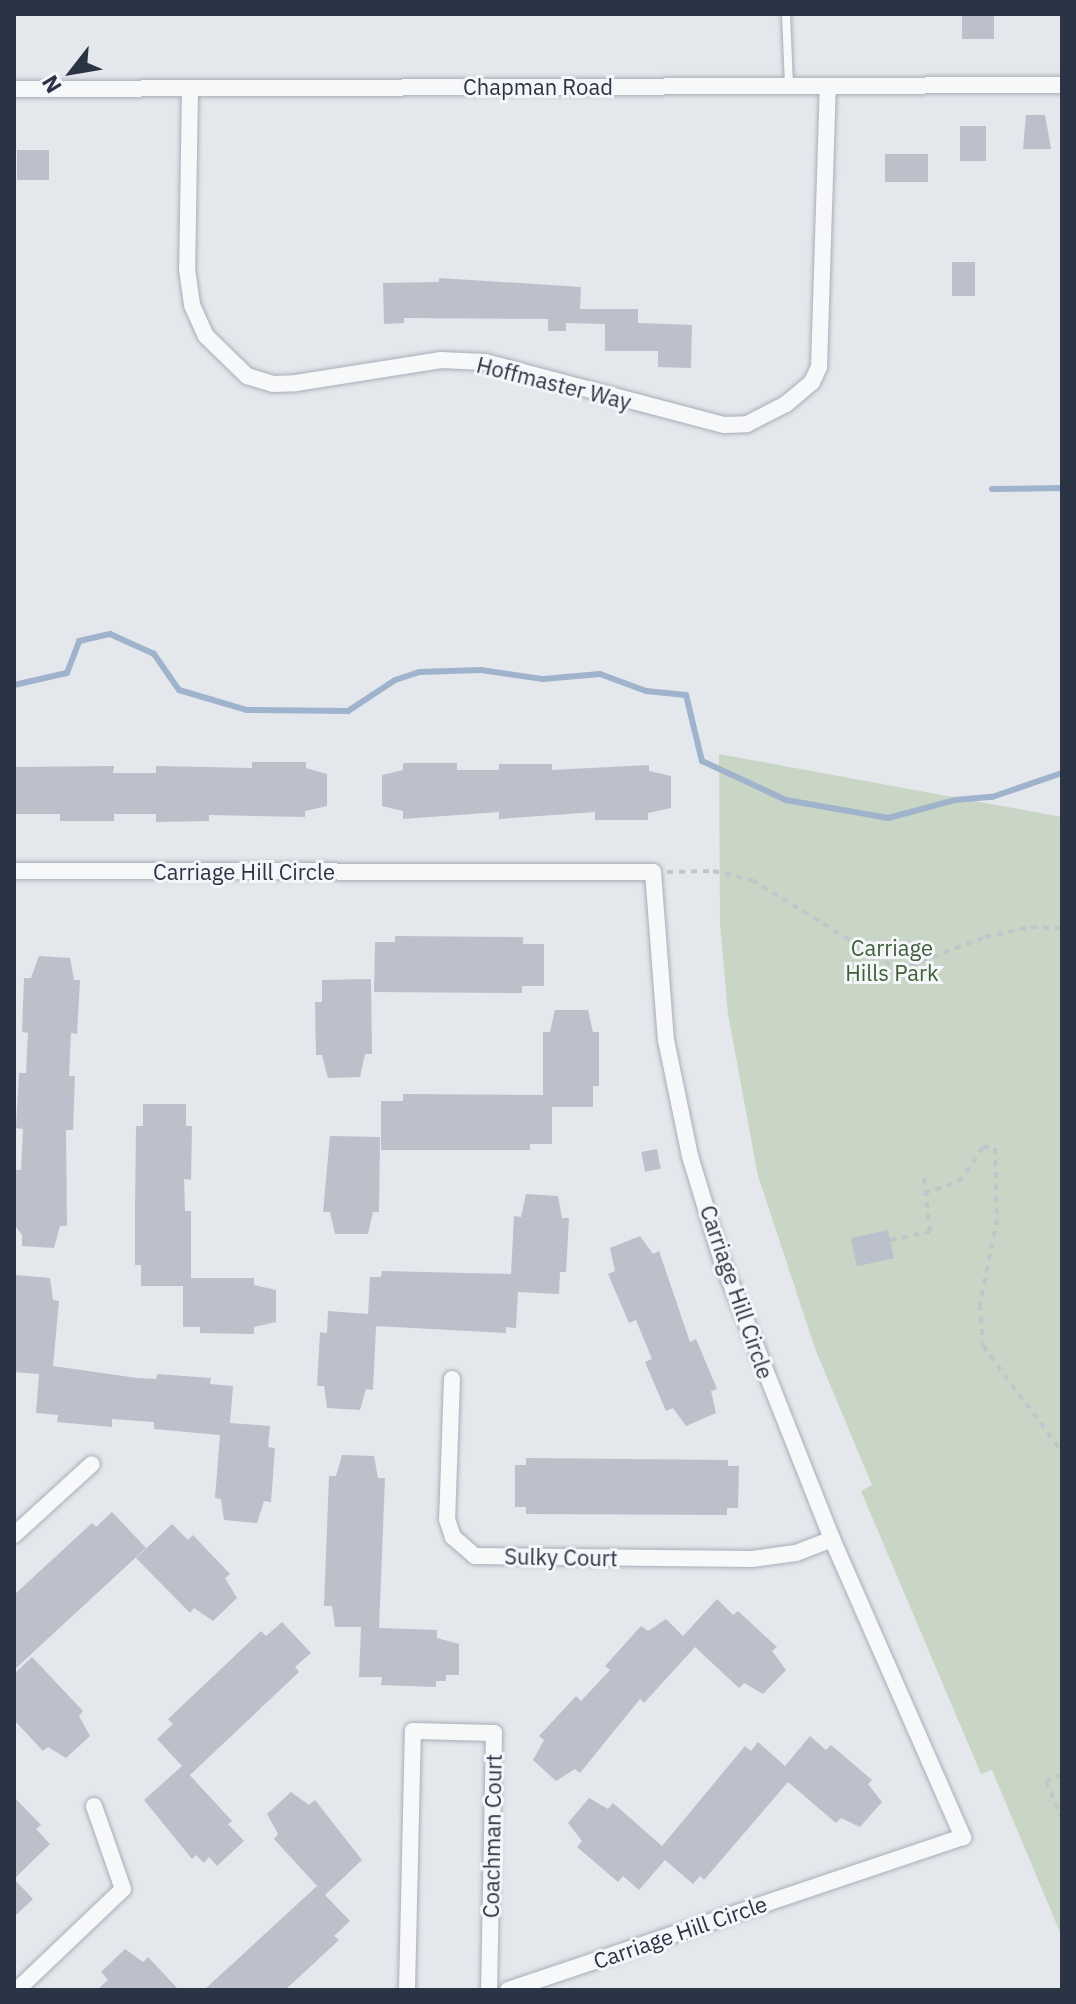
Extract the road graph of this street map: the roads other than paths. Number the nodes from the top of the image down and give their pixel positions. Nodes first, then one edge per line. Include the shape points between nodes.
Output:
1 (786, 14) edge
2 (1062, 85) edge
3 (789, 86) junction
4 (828, 86) junction
5 (190, 88) junction
6 (14, 89) edge
7 (14, 871) edge
8 (452, 1379) dead end
9 (92, 1464) dead end
10 (14, 1535) edge
11 (832, 1539) junction
12 (94, 1806) dead end
13 (17, 1990) edge
14 (407, 1990) edge
15 (489, 1990) edge
16 (508, 1990) edge

1 - 3 lane
2 - 4 street, Chapman Road
3 - 4 street, Chapman Road
3 - 5 street, Chapman Road
4 - 5 street, Hoffmaster Way via 819,367 812,382 786,404 747,424 724,425 485,362 441,360 296,383 273,384 247,376 206,336 192,305 187,269
5 - 6 street, Chapman Road
7 - 11 street, Carriage Hill Circle via 653,872 666,1040 690,1156 722,1261
8 - 11 street, Sulky Court via 447,1519 453,1537 475,1556 752,1559 796,1553
9 - 10 street
11 - 16 street, Carriage Hill Circle via 963,1837
12 - 13 street via 123,1889
14 - 15 street, Coachman Court via 413,1731 494,1733

